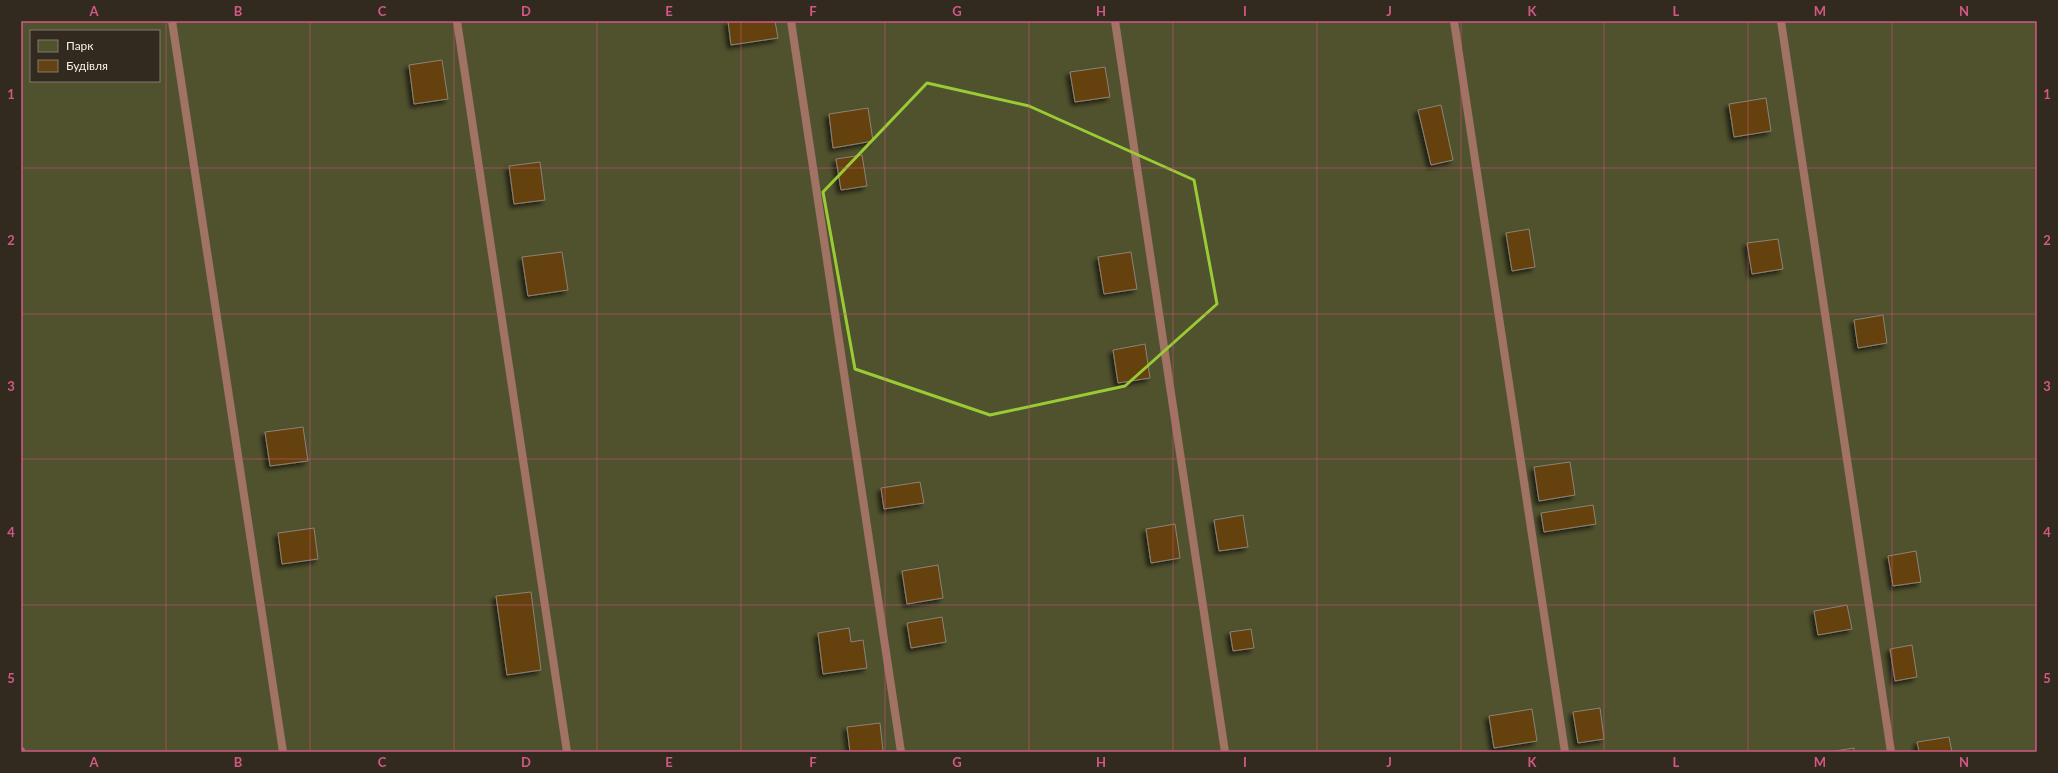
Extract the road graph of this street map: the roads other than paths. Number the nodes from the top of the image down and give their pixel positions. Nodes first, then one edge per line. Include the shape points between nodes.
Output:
1 (172, 21) edge
2 (457, 21) edge
3 (791, 21) edge
4 (1115, 21) edge
5 (1454, 21) edge
6 (1781, 21) edge
7 (283, 752) edge
8 (567, 752) edge
9 (902, 752) edge
10 (1225, 752) edge
11 (1565, 752) edge
12 (1891, 752) edge

1 - 7 lane
2 - 8 lane
3 - 9 lane
4 - 10 lane
5 - 11 lane
6 - 12 lane

